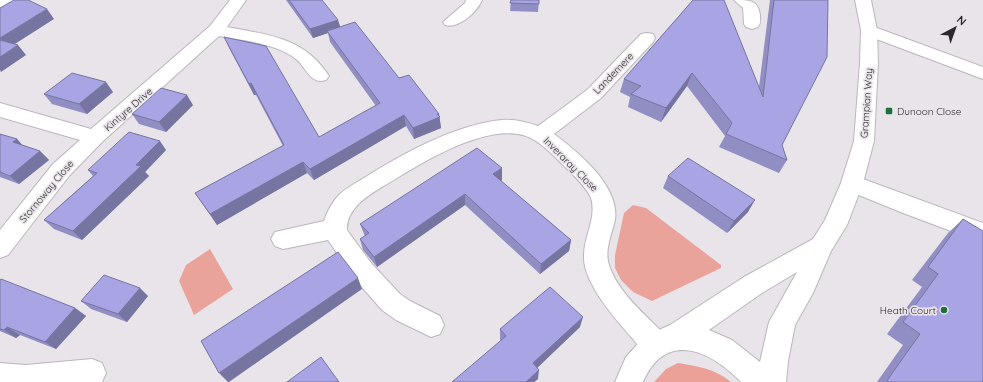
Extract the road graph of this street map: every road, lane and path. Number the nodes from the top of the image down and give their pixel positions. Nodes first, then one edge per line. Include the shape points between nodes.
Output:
1 (10, 0) edge
2 (233, 0) edge
3 (238, 0) edge
4 (474, 0) edge
5 (742, 0) edge
6 (864, 0) edge
7 (0, 8) edge
8 (451, 22) dead end
9 (752, 24) dead end
10 (216, 30) junction
11 (869, 30) junction
12 (647, 38) dead end
13 (983, 73) edge
14 (320, 76) dead end
15 (0, 110) edge
16 (540, 134) junction
17 (95, 137) junction
18 (852, 183) junction
19 (335, 229) junction
20 (983, 233) edge
21 (283, 239) dead end
22 (821, 246) junction
23 (0, 248) edge
24 (431, 325) dead end
25 (666, 341) junction
26 (92, 373) dead end
27 (0, 377) edge
28 (629, 382) edge
29 (759, 382) edge
30 (772, 382) edge

1 - 7 street
2 - 3 street, Kintyre Drive
3 - 10 street, Kintyre Drive
4 - 8 street via 472,5
5 - 9 street via 751,6
6 - 11 street, Grampian Way
10 - 14 street via 276,42 302,55
10 - 17 street, Kintyre Drive
11 - 13 street
11 - 18 street, Grampian Way via 864,141
12 - 16 street, Landemere via 594,94
15 - 17 street, Kintyre Drive
16 - 19 street, Inveraray Close via 524,128 501,127 442,145 375,181 348,200 338,215
16 - 25 street, Inveraray Close via 578,168 601,196 604,220 596,244 596,264 608,289
17 - 23 street, Stornoway Close via 61,170
18 - 20 street
18 - 22 street, Grampian Way via 835,224
19 - 21 street
19 - 24 street via 347,253 396,306
22 - 25 street, Grampian Way via 753,285
22 - 30 street, Grampian Way via 804,285 782,322
25 - 28 street, Grampian Way via 639,361
25 - 29 street via 693,338 713,344 737,359
26 - 27 street via 26,379

